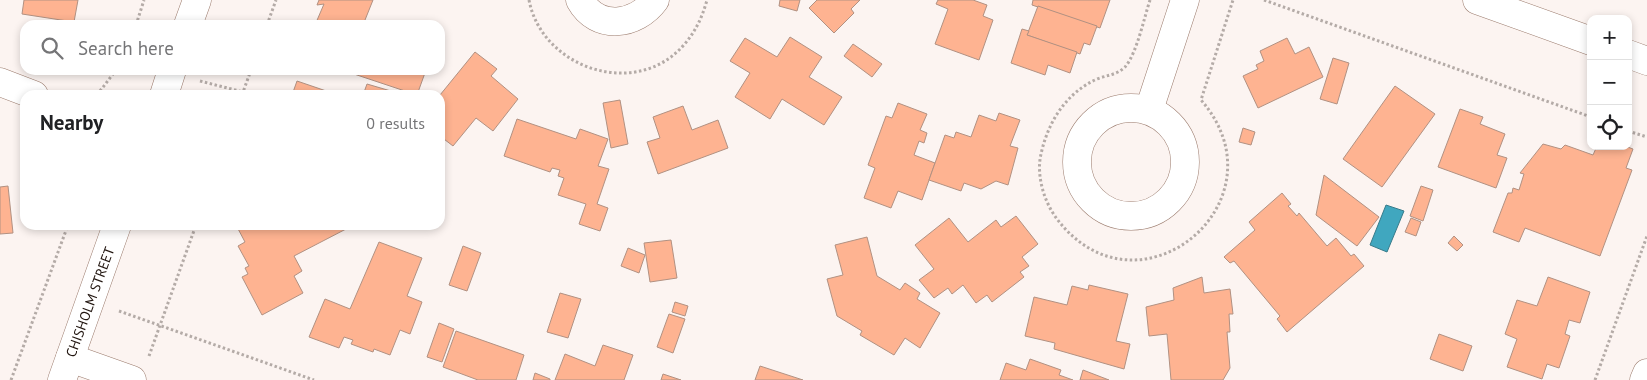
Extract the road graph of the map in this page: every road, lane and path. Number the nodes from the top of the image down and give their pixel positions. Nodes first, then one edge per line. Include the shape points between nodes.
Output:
1 (144, 0) edge
2 (197, 0) edge
3 (276, 0) edge
4 (580, 0) edge
5 (655, 0) edge
6 (1150, 0) edge
7 (1185, 0) edge
8 (1233, 0) edge
9 (1264, 0) edge
10 (1477, 0) edge
11 (138, 20) edge
12 (190, 20) edge
13 (269, 20) edge
14 (1587, 40) edge
15 (1632, 55) edge
16 (1647, 61) edge
17 (112, 75) edge
18 (170, 75) edge
19 (248, 75) edge
20 (0, 82) edge
21 (21, 90) edge
22 (102, 90) edge
23 (166, 90) edge
24 (244, 90) edge
25 (1149, 110) dead end
26 (1587, 116) edge
27 (1632, 132) edge
28 (1647, 137) edge
29 (66, 230) edge
30 (115, 230) edge
31 (194, 230) edge
32 (1647, 236) edge
33 (90, 302) junction
34 (160, 325) junction
35 (66, 369) edge
36 (140, 371) edge
37 (1647, 373) edge
38 (11, 380) edge
39 (314, 380) edge
40 (1595, 380) edge
41 (1644, 380) edge

1 - 11 path
2 - 12 street
3 - 13 path
4 - 5 street via 594,16 622,22 647,10
6 - 8 path via 1130,60 1117,73 1098,78 1082,88 1062,106 1049,126 1040,156 1045,195 1053,214 1067,232 1094,251 1134,260 1155,257 1186,243 1209,222 1224,192 1228,160 1226,147 1217,122 1201,100
7 - 25 street
9 - 26 path
10 - 14 street
15 - 16 street
17 - 22 path
18 - 23 street
19 - 24 path
20 - 21 street
27 - 28 path
29 - 38 path
30 - 33 street, CHISHOLM STREET
31 - 34 path
32 - 40 path
33 - 34 path
33 - 35 street, CHISHOLM STREET
34 - 36 path
34 - 39 path
35 - 36 street
37 - 41 street

